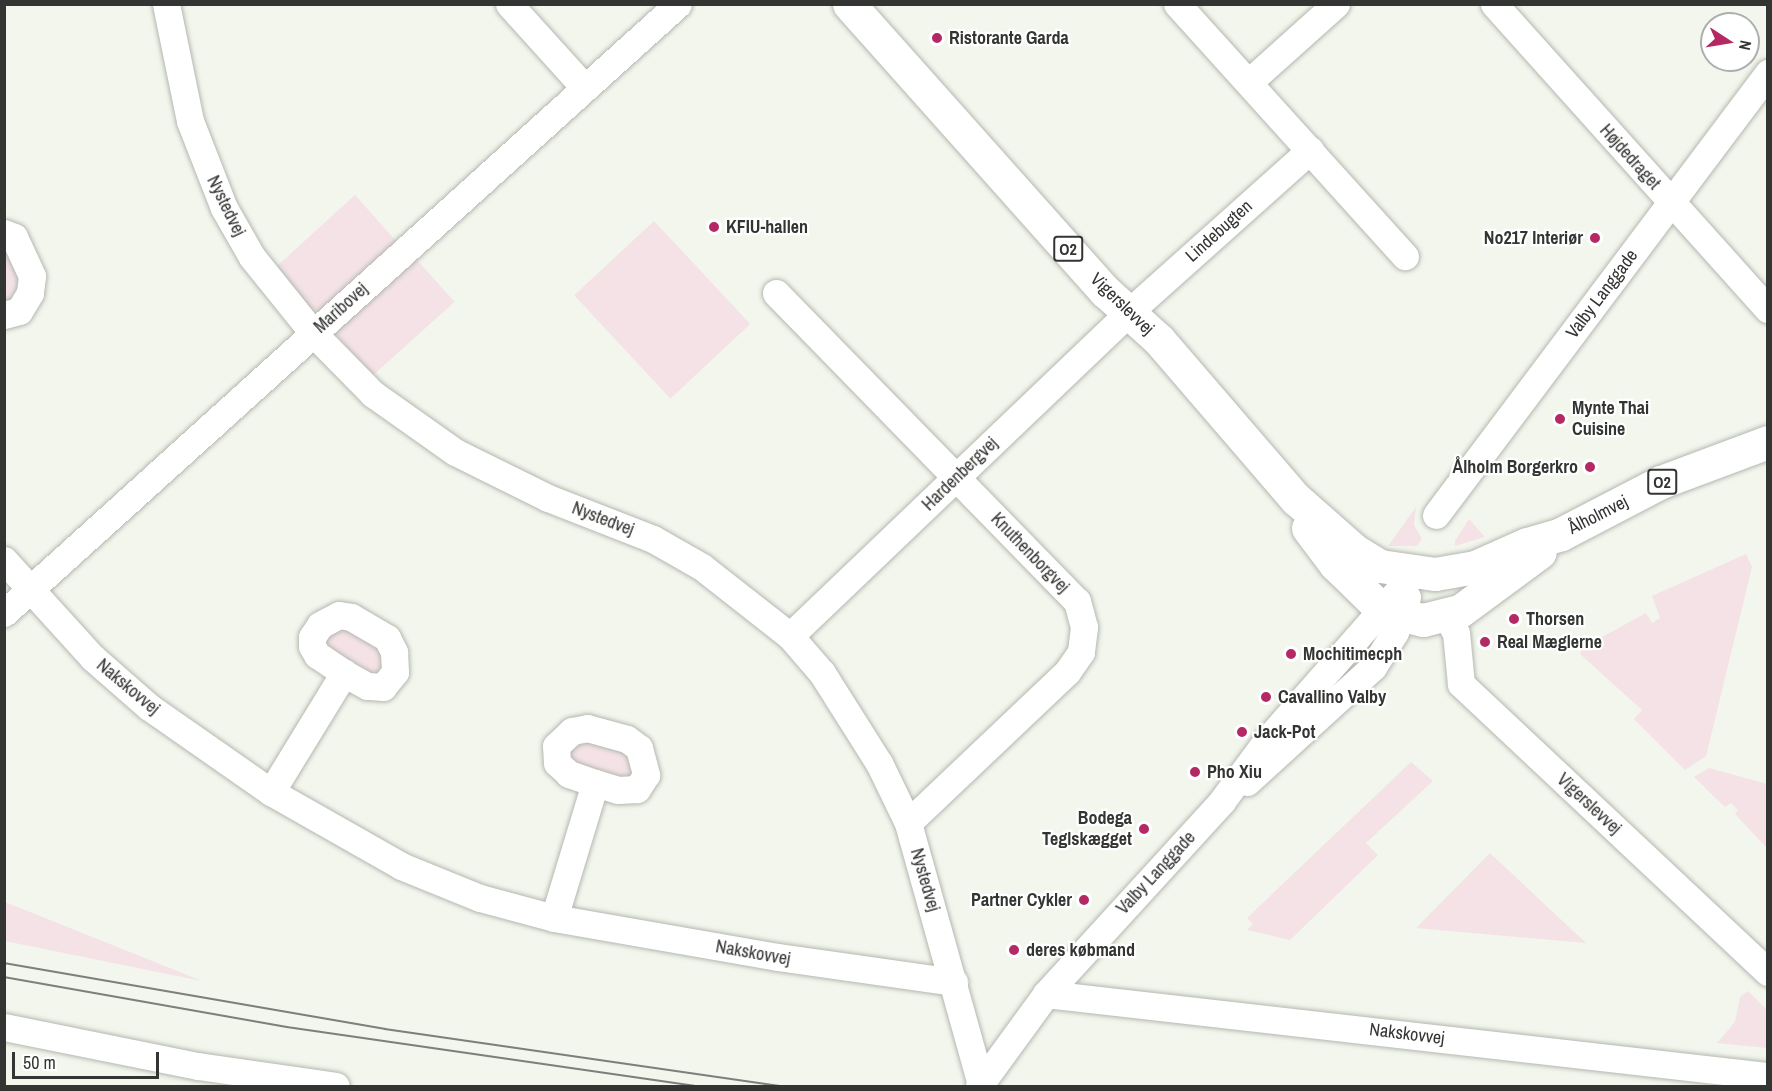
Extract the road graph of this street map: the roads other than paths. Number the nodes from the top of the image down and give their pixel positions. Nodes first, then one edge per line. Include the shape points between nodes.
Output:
1 (166, 4) edge
2 (509, 4) edge
3 (678, 4) edge
4 (849, 4) edge
5 (1177, 4) edge
6 (1336, 4) edge
7 (1494, 4) edge
8 (1767, 73) edge
9 (1250, 82) junction
10 (584, 87) junction
11 (1310, 150) junction
12 (1671, 202) junction
13 (4, 233) edge
14 (1406, 256) dead end
15 (776, 293) dead end
16 (1767, 309) edge
17 (1129, 312) junction
18 (4, 315) edge
19 (313, 333) junction
20 (1767, 442) edge
21 (956, 478) junction
22 (1296, 499) junction
23 (1436, 515) dead end
24 (1561, 534) junction
25 (4, 560) edge
26 (1413, 574) junction
27 (31, 589) junction
28 (4, 613) edge
29 (1393, 613) junction
30 (1448, 617) junction
31 (790, 636) junction
32 (344, 673) dead end
33 (595, 783) dead end
34 (271, 792) junction
35 (908, 823) junction
36 (554, 918) junction
37 (1767, 972) edge
38 (954, 982) junction
39 (1046, 994) junction
40 (4, 1027) edge
41 (1767, 1076) edge
42 (980, 1085) edge
43 (336, 1086) edge

1 - 19 street, Nystedvej via 190,121 224,208 252,257
2 - 10 street
3 - 10 street, Maribovej
4 - 17 main road, Vigerslevvej / O2 via 1105,291
5 - 9 street
6 - 9 street
7 - 12 street, Højdedraget
8 - 12 street, Valby Langgade
9 - 11 street
10 - 19 street, Maribovej
11 - 14 street
11 - 17 street, Lindebugten
12 - 16 street, Højdedraget
12 - 23 street, Valby Langgade
13 - 18 street via 14,237 32,276 30,293 20,311
15 - 21 street, Knuthenborgvej
17 - 21 street, Hardenbergvej
17 - 22 main road, Vigerslevvej / O2 via 1159,340
19 - 27 street, Maribovej
19 - 31 street, Nystedvej via 373,394 455,452 548,498 653,538 702,567
20 - 24 main road, Ålholmvej / O2 via 1661,482
21 - 31 street, Hardenbergvej
21 - 35 street, Knuthenborgvej via 1077,601 1084,627 1082,652 1067,672
22 - 26 main road, Vigerslevvej / O2 via 1367,559
22 - 29 main road, Vigerslevvej / O2 via 1322,548 1366,596
24 - 26 main road, Ålholmvej / O2 via 1452,573
24 - 30 main road, Ålholmvej / O2
25 - 27 street, Nakskovvej
26 - 29 street, Valby Langgade
27 - 28 street, Maribovej
27 - 34 street, Nakskovvej via 93,658 149,707
29 - 30 main road via 1423,620
29 - 39 street, Valby Langgade via 1387,648 1366,675 1278,757 1222,801
30 - 37 street, Vigerslevvej via 1456,633 1461,684
31 - 35 street, Nystedvej via 822,673 879,763
32 - 34 street
33 - 36 street
34 - 36 street, Nakskovvej via 401,866 480,898
35 - 38 street, Nystedvej
36 - 38 street, Nakskovvej via 778,957
38 - 42 street, Nystedvej
39 - 41 street, Nakskovvej
39 - 42 street, Valby Langgade
40 - 43 street via 198,1066

